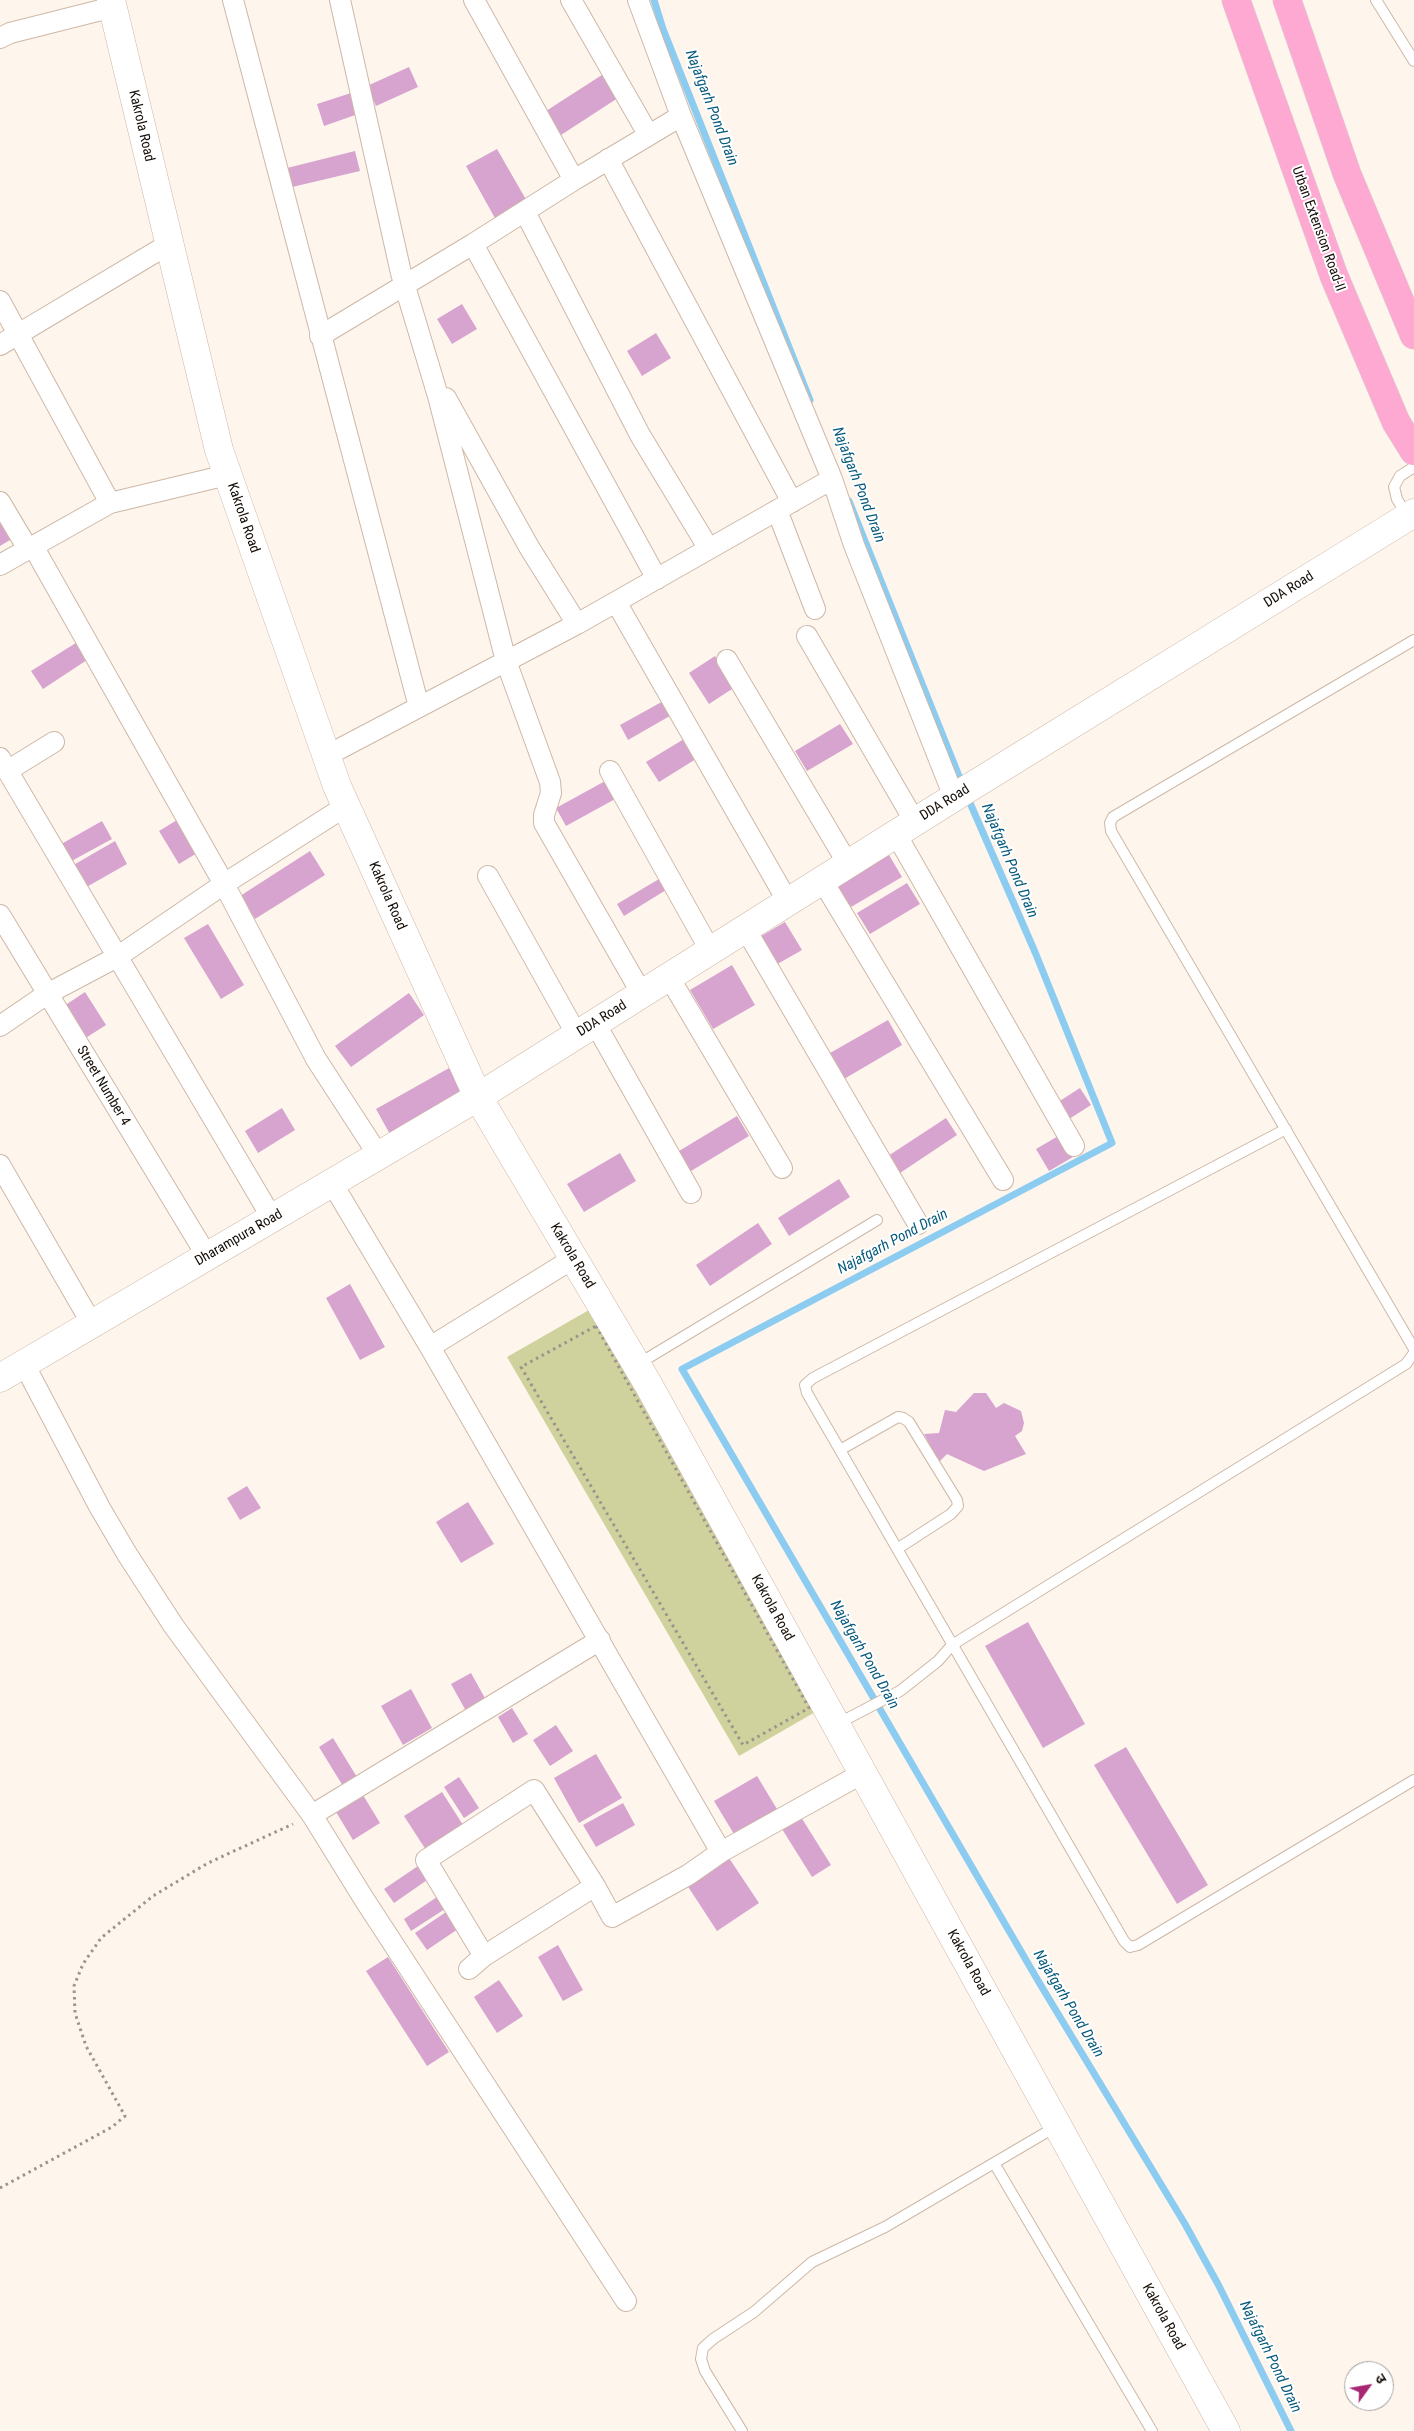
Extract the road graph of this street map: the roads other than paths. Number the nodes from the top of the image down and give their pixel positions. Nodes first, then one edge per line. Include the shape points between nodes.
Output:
1 (233, 0) edge
2 (340, 0) edge
3 (474, 0) edge
4 (571, 0) edge
5 (638, 0) edge
6 (1236, 0) edge
7 (1287, 0) edge
8 (1376, 0) edge
9 (112, 3) edge
10 (0, 38) edge
11 (1414, 61) edge
12 (681, 116) junction
13 (648, 134) junction
14 (608, 159) junction
15 (574, 180) junction
16 (525, 212) junction
17 (169, 244) junction
18 (473, 244) junction
19 (405, 287) junction
20 (0, 301) edge
21 (20, 333) junction
22 (1414, 335) edge
23 (320, 336) junction
24 (0, 345) edge
25 (429, 367) junction
26 (1414, 451) edge
27 (1414, 467) edge
28 (227, 475) junction
29 (832, 479) junction
30 (0, 502) edge
31 (110, 503) junction
32 (785, 506) junction
33 (1412, 519) edge
34 (30, 548) junction
35 (709, 549) junction
36 (0, 565) edge
37 (657, 578) junction
38 (616, 602) junction
39 (815, 610) dead end
40 (577, 624) junction
41 (807, 636) dead end
42 (1414, 640) edge
43 (727, 660) dead end
44 (506, 662) junction
45 (419, 707) junction
46 (54, 742) dead end
47 (326, 756) junction
48 (4, 764) edge
49 (610, 772) dead end
50 (964, 791) junction
51 (346, 806) junction
52 (905, 828) junction
53 (848, 864) junction
54 (488, 876) dead end
55 (822, 880) junction
56 (224, 884) junction
57 (788, 902) junction
58 (0, 915) edge
59 (745, 928) junction
60 (710, 950) junction
61 (117, 957) junction
62 (669, 977) junction
63 (47, 994) junction
64 (642, 994) junction
65 (0, 1026) edge
66 (586, 1029) junction
67 (478, 1097) junction
68 (1286, 1130) junction
69 (1074, 1146) dead end
70 (379, 1156) junction
71 (0, 1165) edge
72 (782, 1168) dead end
73 (1003, 1180) dead end
74 (332, 1183) junction
75 (691, 1193) dead end
76 (272, 1218) junction
77 (877, 1220) dead end
78 (918, 1224) dead end
79 (207, 1256) junction
80 (574, 1258) junction
81 (92, 1324) junction
82 (430, 1347) junction
83 (1414, 1349) edge
84 (1414, 1353) edge
85 (24, 1364) junction
86 (637, 1365) junction
87 (0, 1378) edge
88 (840, 1450) junction
89 (897, 1549) junction
90 (600, 1640) junction
91 (952, 1645) junction
92 (836, 1724) junction
93 (863, 1773) junction
94 (1414, 1780) edge
95 (312, 1815) junction
96 (721, 1852) junction
97 (595, 1886) junction
98 (484, 1956) junction
99 (469, 1969) dead end
100 (1057, 2126) junction
101 (994, 2163) junction
102 (626, 2301) dead end
103 (742, 2431) edge
104 (1152, 2431) edge
105 (1226, 2431) edge

1 - 23 street
2 - 19 street
3 - 15 street
4 - 13 street
5 - 12 street
6 - 26 highway, Urban Extension Road-II via 1334,276 1396,422
7 - 22 highway via 1347,174
8 - 11 lane
9 - 10 street via 10,32
9 - 17 street, Kakrola Road
12 - 13 street
12 - 29 street
13 - 14 street
14 - 15 street
14 - 32 street
15 - 16 street
16 - 18 street
16 - 35 street via 640,435
17 - 21 street
17 - 28 street, Kakrola Road via 218,450
18 - 19 street
18 - 37 street
19 - 23 street
19 - 25 street
20 - 21 street
21 - 24 street
21 - 31 street
23 - 45 street
25 - 40 street via 529,547
25 - 44 street
27 - 33 lane via 1400,476 1394,486 1397,499
28 - 31 street
28 - 47 street, Kakrola Road
29 - 32 street
29 - 50 street via 854,545
30 - 34 street
31 - 34 street
32 - 35 street
32 - 39 street
33 - 50 street, DDA Road
34 - 36 street
34 - 56 street
35 - 37 street
37 - 38 street
38 - 40 street
38 - 57 street
40 - 44 street
41 - 52 street
42 - 68 lane via 1122,812 1110,823 1111,831
43 - 53 street
44 - 45 street
44 - 64 street via 550,782 551,793 544,823
45 - 47 street
46 - 48 street
47 - 51 street, Kakrola Road
48 - 61 street
49 - 60 street
50 - 52 street, DDA Road
51 - 56 street
51 - 67 street, Kakrola Road
52 - 53 street, DDA Road
52 - 69 street
53 - 55 street, DDA Road
54 - 66 street
55 - 57 street, DDA Road
55 - 73 street
56 - 61 street
56 - 70 street via 316,1059
57 - 59 street, DDA Road
58 - 63 street, Street Number 4
59 - 60 street, DDA Road
59 - 78 street
60 - 62 street, DDA Road
61 - 63 street
61 - 76 street
62 - 64 street, DDA Road
62 - 72 street
63 - 65 street
63 - 79 street, Street Number 4
64 - 66 street, DDA Road
66 - 67 street, DDA Road
66 - 75 street
67 - 70 street, Dharampura Road
67 - 80 street, Kakrola Road
68 - 83 lane
68 - 88 lane via 813,1378 805,1385 807,1393
70 - 74 street, Dharampura Road
71 - 81 street
74 - 76 street, Dharampura Road
74 - 82 street
76 - 79 street, Dharampura Road
77 - 86 lane
79 - 81 street, Dharampura Road
80 - 82 street
80 - 86 street, Kakrola Road
81 - 85 street, Dharampura Road
82 - 90 street
84 - 91 lane via 1406,1364
85 - 87 street, Dharampura Road
85 - 95 street via 128,1554 174,1625
86 - 92 street, Kakrola Road
88 - 89 lane
88 - 89 lane via 898,1417 903,1418 957,1500 958,1506 951,1514
89 - 91 lane
90 - 95 street
90 - 96 street
91 - 92 lane via 938,1661 900,1691
91 - 94 lane via 1130,1947
92 - 93 street, Kakrola Road
93 - 96 street
93 - 100 street, Kakrola Road
95 - 102 street
96 - 97 street via 688,1875 612,1917
97 - 98 street
97 - 98 street via 534,1790 426,1860
98 - 99 street
100 - 101 lane
100 - 105 street, Kakrola Road
101 - 103 lane via 885,2227 812,2262 754,2312 702,2348 705,2370
101 - 104 lane

